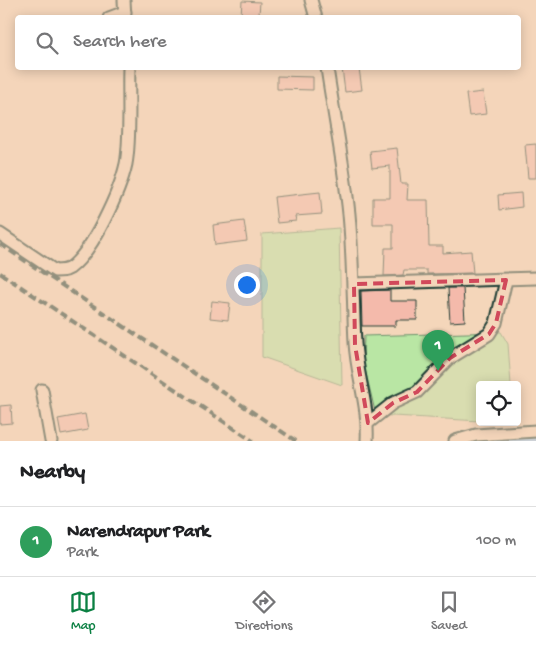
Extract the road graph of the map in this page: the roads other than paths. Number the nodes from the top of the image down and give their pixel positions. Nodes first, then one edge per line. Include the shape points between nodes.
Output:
1 (124, 0) edge
2 (311, 0) edge
3 (125, 15) edge
4 (315, 15) edge
5 (129, 70) edge
6 (327, 70) edge
7 (0, 234) edge
8 (536, 278) edge
9 (506, 280) junction
10 (354, 284) junction
11 (42, 390) dead end
12 (368, 422) junction
13 (536, 431) edge
14 (50, 441) edge
15 (367, 441) edge
16 (455, 441) edge

1 - 3 street
2 - 4 street
5 - 7 street via 126,161 116,195 88,248 70,268 56,271
6 - 10 street via 349,213
8 - 9 street
9 - 10 street
9 - 12 street via 496,323 489,334 450,358 416,392 393,403
10 - 12 street via 355,345
11 - 14 street
12 - 15 street
13 - 16 street via 476,435

